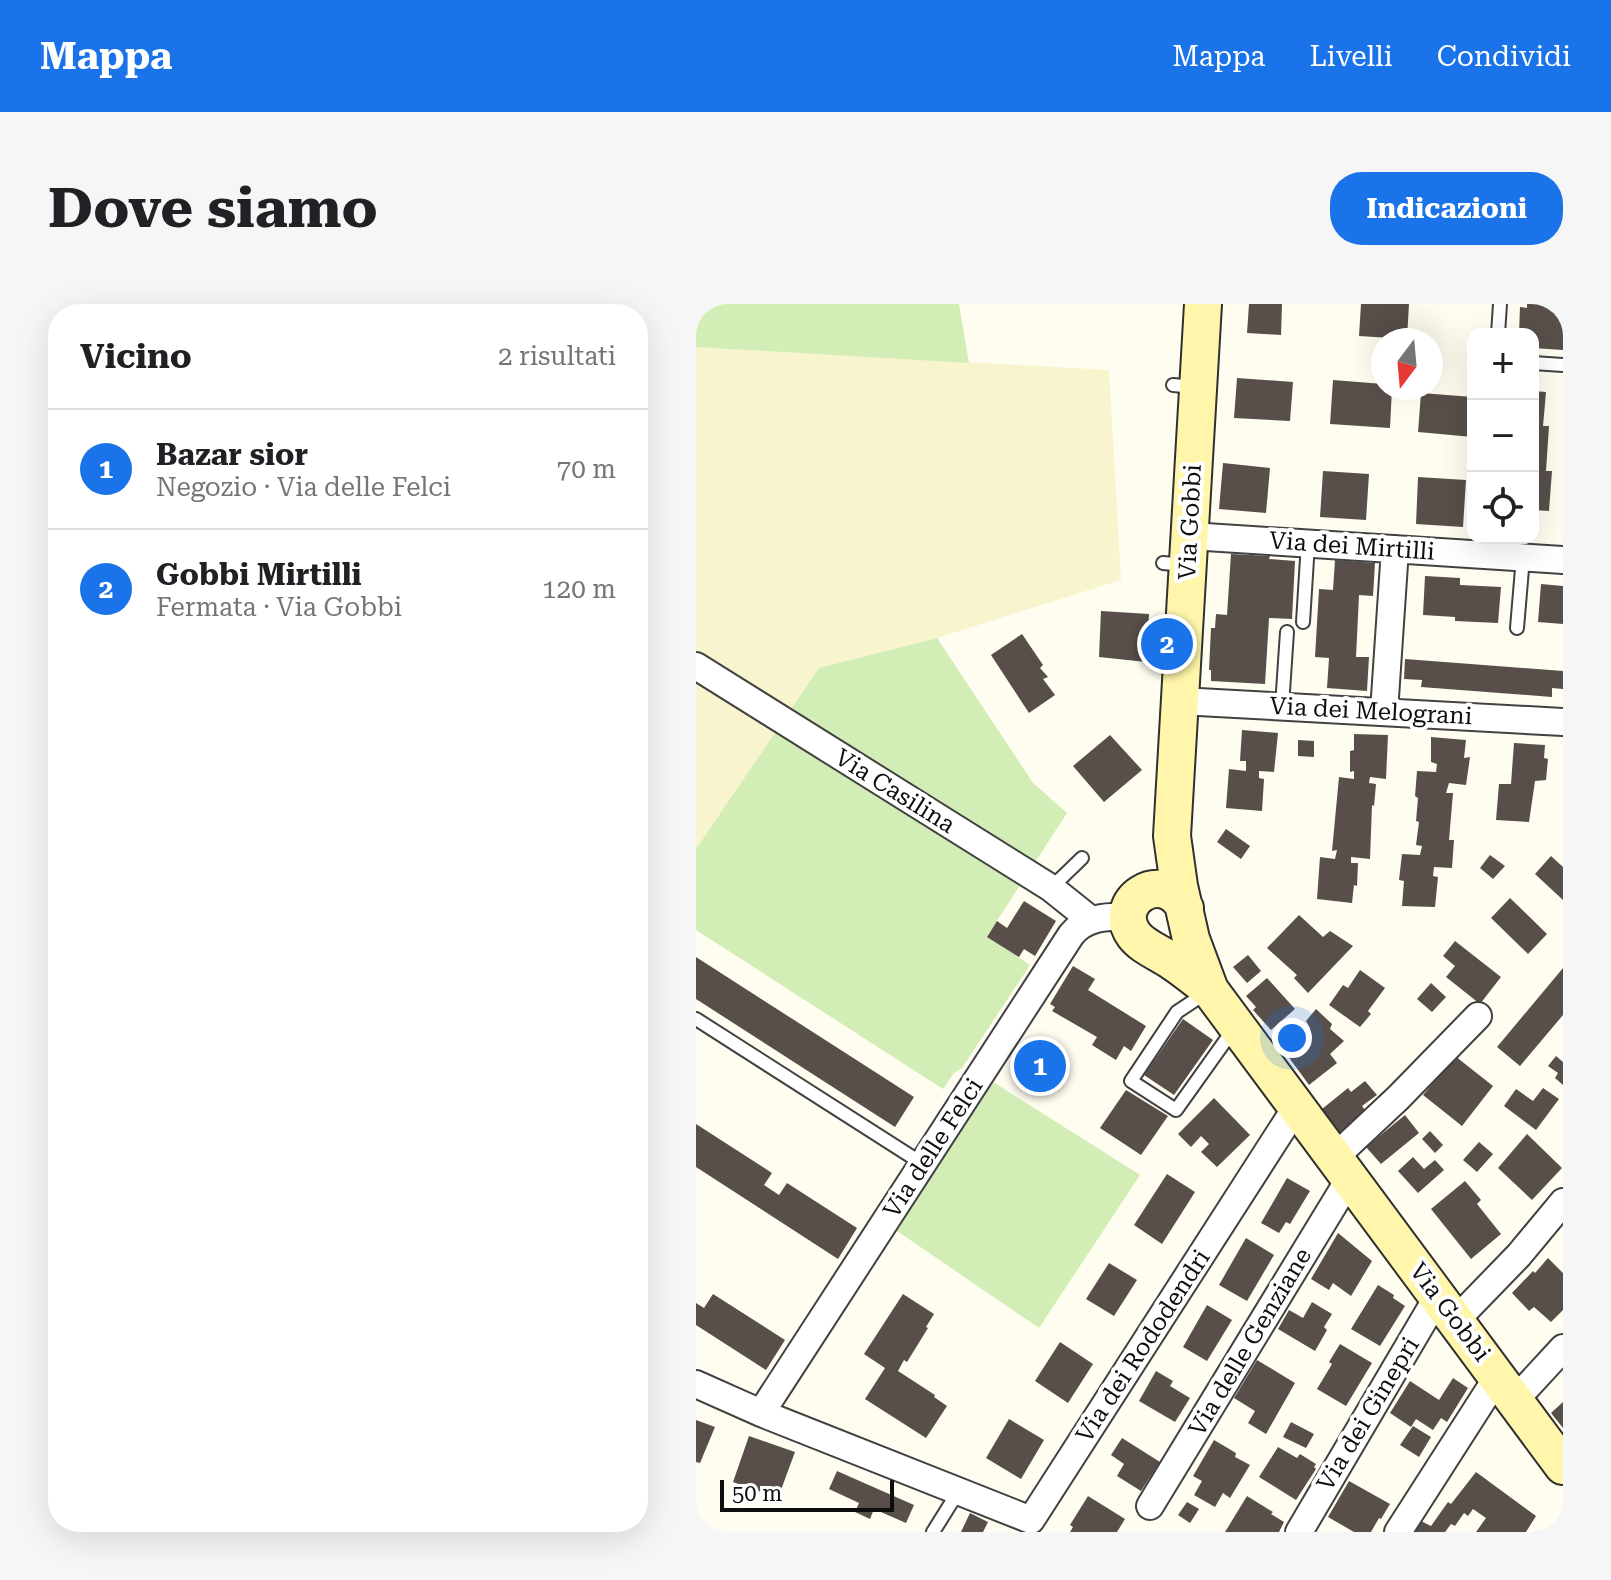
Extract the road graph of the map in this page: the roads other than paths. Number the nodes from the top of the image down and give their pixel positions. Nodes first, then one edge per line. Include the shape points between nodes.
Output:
1 (1203, 304) edge
2 (1500, 304) edge
3 (1498, 328) edge
4 (1539, 363) edge
5 (1563, 365) edge
6 (1308, 543) junction
7 (1395, 549) junction
8 (1180, 555) junction
9 (1523, 557) junction
10 (1563, 560) edge
11 (1303, 622) dead end
12 (1517, 628) dead end
13 (1287, 632) dead end
14 (696, 666) edge
15 (1180, 701) junction
16 (1282, 706) junction
17 (1384, 712) junction
18 (1563, 722) edge
19 (1172, 836) junction
20 (1082, 858) dead end
21 (1051, 888) junction
22 (1150, 889) junction
23 (1186, 914) junction
24 (1091, 920) junction
25 (1137, 931) junction
26 (1210, 990) junction
27 (1478, 1016) dead end
28 (696, 1019) edge
29 (1239, 1028) junction
30 (1297, 1106) junction
31 (923, 1164) junction
32 (1343, 1168) junction
33 (1563, 1202) edge
34 (1447, 1308) junction
35 (1563, 1348) edge
36 (696, 1384) edge
37 (1506, 1388) junction
38 (761, 1413) junction
39 (1563, 1466) edge
40 (958, 1492) junction
41 (1150, 1506) dead end
42 (1034, 1526) edge
43 (933, 1532) edge
44 (1299, 1532) edge
45 (1398, 1532) edge

1 - 8 street, Via Gobbi via 1186,386
2 - 3 lane
4 - 5 lane
6 - 7 street, Via dei Mirtilli
6 - 8 street, Via dei Mirtilli
6 - 11 lane
7 - 9 street, Via dei Mirtilli
7 - 17 street
8 - 15 street, Via Gobbi
9 - 10 street, Via dei Mirtilli
9 - 12 lane
13 - 16 lane
14 - 21 street, Via Casilina
15 - 16 street, Via dei Melograni
15 - 19 street, Via Gobbi
16 - 17 street, Via dei Melograni
17 - 18 street, Via dei Melograni
19 - 22 street, Via Gobbi
19 - 23 street, Via Gobbi
20 - 21 lane
21 - 24 street, Via Casilina
22 - 23 street via 1171,892
22 - 25 street, Via Gobbi via 1131,905
23 - 25 street via 1184,931 1168,945 1158,947
23 - 26 street, Via Gobbi
24 - 25 street via 1115,916
24 - 31 street, Via delle Felci via 1071,935
25 - 26 street, Via Gobbi
26 - 29 street, Via Gobbi
26 - 29 lane via 1177,1012 1131,1081 1176,1110
27 - 32 street via 1398,1098
28 - 31 lane
29 - 30 street, Via Gobbi
30 - 32 street, Via Gobbi
30 - 42 street, Via dei Rododendri
31 - 38 street, Via delle Felci
32 - 34 street, Via Gobbi
32 - 41 street, Via delle Genziane
33 - 34 street, Via dei Ginepri via 1519,1255
34 - 37 street, Via Gobbi
34 - 44 street, Via dei Ginepri
35 - 37 street
36 - 38 street, Via dei Rododendri
37 - 39 street, Via Gobbi
37 - 45 street
38 - 40 street, Via dei Rododendri
40 - 42 street, Via dei Rododendri
40 - 43 lane

